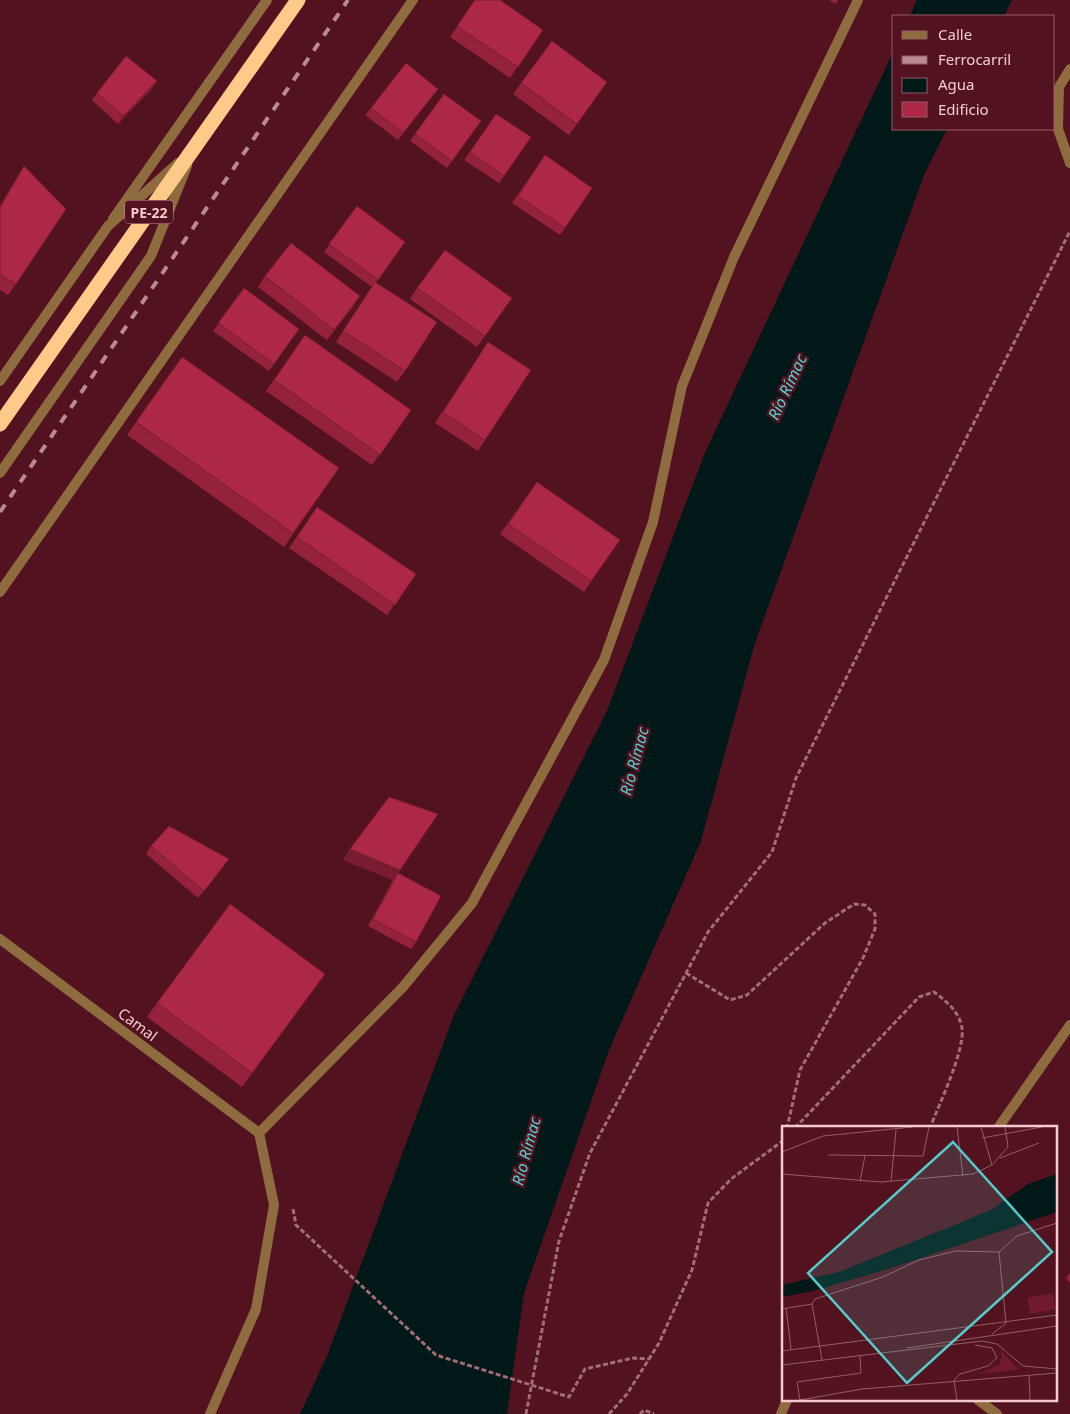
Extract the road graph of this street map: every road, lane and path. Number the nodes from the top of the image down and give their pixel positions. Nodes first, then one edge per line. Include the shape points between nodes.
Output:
1 (267, 0) edge
2 (298, 0) edge
3 (413, 0) edge
4 (858, 0) edge
5 (1070, 69) edge
6 (195, 147) junction
7 (1070, 163) edge
8 (108, 226) junction
9 (1070, 231) edge
10 (0, 381) edge
11 (0, 424) edge
12 (0, 473) edge
13 (0, 592) edge
14 (0, 939) edge
15 (686, 973) junction
16 (1070, 1025) edge
17 (787, 1126) edge
18 (798, 1126) edge
19 (931, 1126) edge
20 (999, 1126) edge
21 (259, 1133) junction
22 (782, 1141) edge
23 (296, 1225) dead end
24 (649, 1359) junction
25 (786, 1402) edge
26 (981, 1402) edge
27 (210, 1414) edge
28 (526, 1414) edge
29 (609, 1414) edge
30 (640, 1414) edge
31 (654, 1414) edge
32 (781, 1414) edge
33 (997, 1414) edge

1 - 8 street
2 - 6 highway, PE-22
3 - 13 street
4 - 21 street via 734,256 682,386 653,522 604,660 472,903 403,987
5 - 7 street via 1059,87 1058,129
6 - 8 street
6 - 11 highway, PE-22
6 - 12 street via 150,256
8 - 10 street
9 - 15 path via 796,778 772,852 708,932
14 - 21 street, Camal
15 - 17 path via 730,1000 747,995 825,924 854,904 866,905 875,914 875,929 863,958 800,1070
15 - 28 path via 590,1154 559,1241
16 - 20 street
18 - 19 path via 919,998 934,992 951,1004 962,1028 960,1050
21 - 27 street via 274,1205 256,1309
22 - 24 path via 731,1179 708,1203 692,1270
23 - 24 path via 436,1354 570,1396 585,1369 633,1358
24 - 29 path via 627,1394
25 - 32 street
26 - 33 street
30 - 31 path via 644,1410

